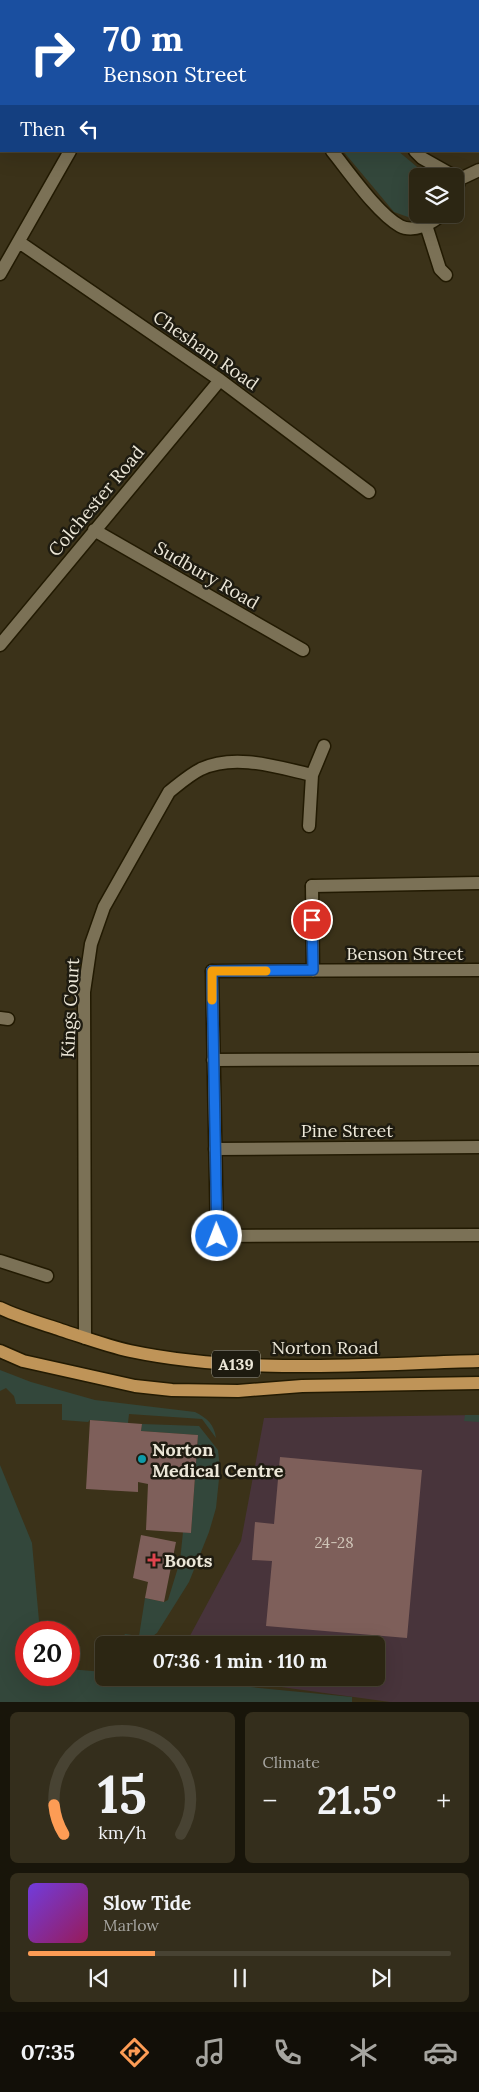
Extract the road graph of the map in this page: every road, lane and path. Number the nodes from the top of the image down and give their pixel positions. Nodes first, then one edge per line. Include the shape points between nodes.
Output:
1 (69, 152) edge
2 (333, 152) edge
3 (416, 152) edge
4 (440, 168) edge
5 (479, 170) edge
6 (464, 175) edge
7 (429, 223) edge
8 (426, 225) junction
9 (19, 242) junction
10 (0, 274) edge
11 (446, 276) dead end
12 (220, 380) junction
13 (369, 492) dead end
14 (94, 530) junction
15 (0, 645) edge
16 (303, 650) dead end
17 (324, 746) dead end
18 (312, 775) junction
19 (309, 826) dead end
20 (479, 883) edge
21 (313, 970) junction
22 (479, 970) edge
23 (479, 1059) edge
24 (213, 1060) junction
25 (479, 1147) edge
26 (215, 1149) junction
27 (479, 1235) edge
28 (0, 1261) edge
29 (48, 1276) dead end
30 (0, 1308) edge
31 (85, 1338) junction
32 (0, 1351) edge
33 (479, 1361) edge
34 (479, 1383) edge

1 - 9 street
2 - 8 street via 383,213 401,227 420,228
3 - 4 street
5 - 6 street
7 - 8 street
8 - 11 street via 440,269
9 - 10 street
9 - 12 street, Chesham Road
12 - 13 street, Chesham Road
12 - 14 street, Colchester Road
14 - 15 street, Colchester Road
14 - 16 street, Sudbury Road
17 - 18 street
18 - 19 street
18 - 31 street, Kings Court via 270,766 222,762 200,769 169,792 104,908 91,944 84,992
20 - 21 street via 312,886
21 - 22 street, Benson Street
21 - 24 street, Benson Street via 212,971
23 - 24 street
24 - 26 street
25 - 26 street, Pine Street
26 - 27 street via 217,1236
28 - 29 street
30 - 31 main road, Norton Road / A139
31 - 33 main road, Norton Road / A139 via 141,1353 231,1364 305,1366
32 - 34 main road, A139 via 23,1361 135,1386 172,1390 238,1391 302,1386

